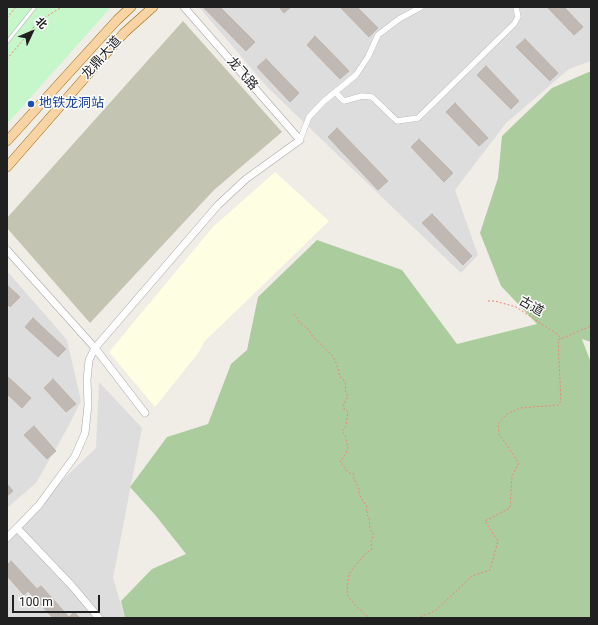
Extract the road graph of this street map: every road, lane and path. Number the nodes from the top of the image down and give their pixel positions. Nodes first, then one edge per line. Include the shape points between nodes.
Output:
1 (16, 7) edge
2 (35, 7) edge
3 (62, 7) edge
4 (131, 7) edge
5 (153, 7) edge
6 (184, 7) edge
7 (421, 7) edge
8 (516, 7) edge
9 (7, 18) edge
10 (7, 42) edge
11 (7, 59) edge
12 (335, 92) junction
13 (300, 140) junction
14 (7, 141) edge
15 (7, 167) edge
16 (7, 250) edge
17 (488, 301) dead end
18 (294, 314) dead end
19 (591, 326) edge
20 (562, 338) junction
21 (95, 348) junction
22 (145, 413) dead end
23 (17, 528) junction
24 (7, 538) edge
25 (99, 618) edge
26 (369, 618) edge
27 (417, 618) edge

1 - 9 path
2 - 10 lane
3 - 11 path via 39,21
4 - 14 main road, 龙鼎大道
5 - 15 main road, 龙鼎大道 via 124,33
6 - 13 street, 龙飞路
7 - 12 street via 378,35 356,75
8 - 12 street via 518,17 514,24 418,118 397,121 372,97 362,96 344,101
12 - 13 street via 309,117
13 - 21 street via 246,179 218,205
16 - 21 street
17 - 20 path, 古道 via 516,307
18 - 26 path via 298,322 309,330 332,356 346,385 348,396 342,405 348,412 346,426 342,432 348,448 340,461 349,473 354,474 359,494 367,506 370,529 374,535 371,541 372,549 349,574 346,591 356,606
19 - 20 path
20 - 27 path via 558,340 561,401 558,405 520,408 507,414 498,424 499,434 519,463 512,476 510,508 485,522 498,541 490,570 472,576 435,611
21 - 22 street
21 - 23 street via 88,360 85,433 75,456 39,505
23 - 24 street
23 - 25 street

